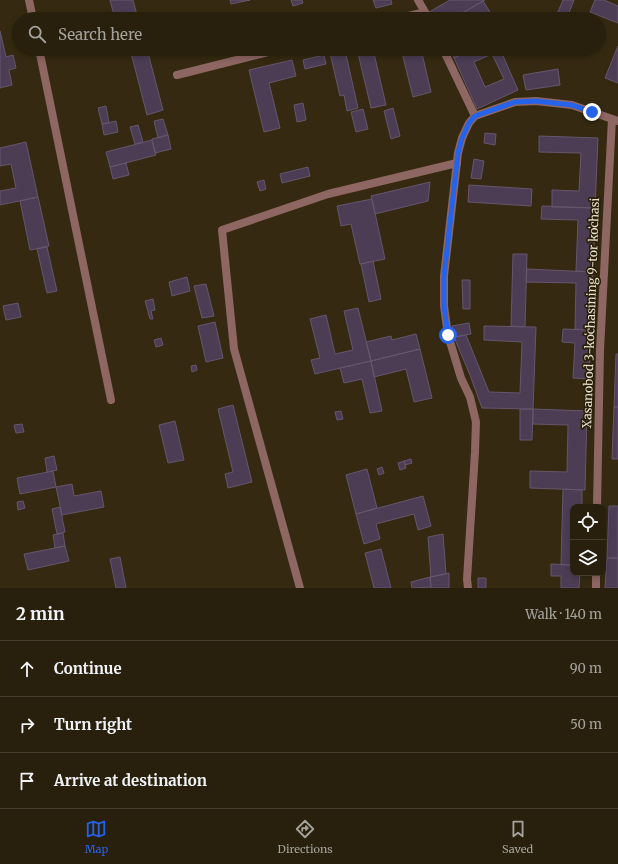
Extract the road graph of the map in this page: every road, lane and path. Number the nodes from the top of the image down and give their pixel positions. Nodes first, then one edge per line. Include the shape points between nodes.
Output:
1 (30, 0) edge
2 (418, 0) edge
3 (32, 12) edge
4 (425, 12) edge
5 (41, 56) edge
6 (252, 56) edge
7 (446, 56) edge
8 (177, 75) dead end
9 (475, 116) junction
10 (615, 120) edge
11 (457, 163) junction
12 (111, 400) dead end
13 (597, 504) edge
14 (596, 576) edge
15 (300, 588) edge
16 (468, 588) edge
17 (596, 588) edge

1 - 3 street
2 - 4 street
5 - 12 street
6 - 8 street
7 - 9 street
9 - 10 street via 515,102 536,101 572,105
9 - 11 street via 462,138
10 - 13 street, Xasanobod 3-koʻchasining 9-tor koʻchasi via 600,350
11 - 15 street via 328,194 222,230 234,349
11 - 16 street via 444,276 444,306 448,335 476,422
14 - 17 street

